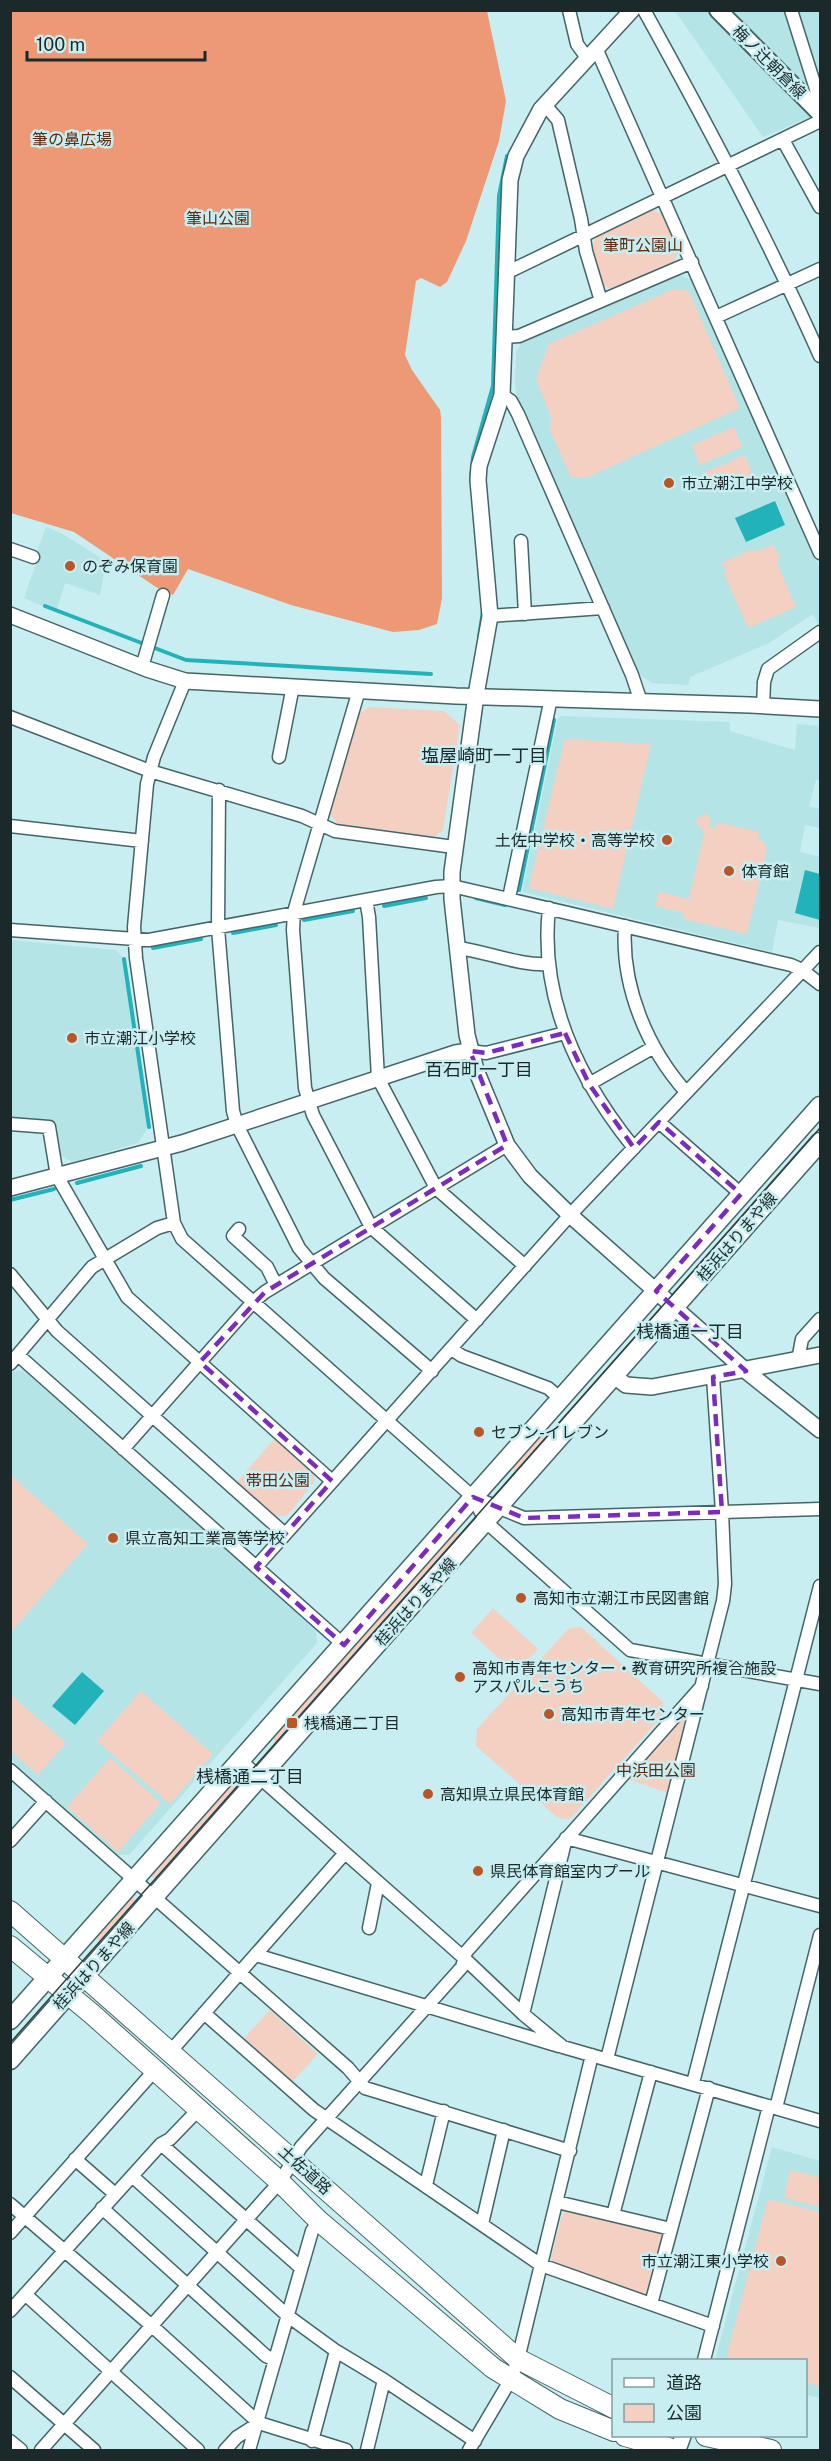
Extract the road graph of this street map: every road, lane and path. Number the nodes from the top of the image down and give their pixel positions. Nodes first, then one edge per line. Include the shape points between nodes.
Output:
1 (569, 10) edge
2 (632, 10) edge
3 (644, 10) edge
4 (718, 10) edge
5 (791, 10) edge
6 (592, 53) junction
7 (820, 102) edge
8 (545, 105) junction
9 (820, 113) edge
10 (820, 121) edge
11 (783, 140) junction
12 (729, 164) junction
13 (663, 196) junction
14 (820, 207) edge
15 (584, 235) junction
16 (692, 262) junction
17 (820, 269) edge
18 (506, 273) junction
19 (789, 284) junction
20 (601, 301) junction
21 (716, 317) junction
22 (503, 337) junction
23 (820, 356) edge
24 (502, 395) junction
25 (520, 541) dead end
26 (10, 549) edge
27 (820, 553) edge
28 (33, 557) dead end
29 (163, 595) dead end
30 (603, 608) junction
31 (525, 614) junction
32 (10, 615) edge
33 (490, 616) junction
34 (820, 632) edge
35 (142, 667) junction
36 (185, 681) junction
37 (293, 686) junction
38 (359, 690) junction
39 (476, 695) junction
40 (551, 698) junction
41 (641, 702) junction
42 (763, 706) junction
43 (820, 710) edge
44 (10, 717) edge
45 (279, 757) dead end
46 (150, 771) junction
47 (219, 790) junction
48 (318, 825) junction
49 (10, 826) edge
50 (142, 841) junction
51 (454, 847) junction
52 (452, 886) junction
53 (510, 898) junction
54 (366, 900) junction
55 (549, 908) junction
56 (294, 912) junction
57 (625, 926) junction
58 (218, 928) junction
59 (10, 930) edge
60 (134, 940) junction
61 (458, 948) junction
62 (820, 952) edge
63 (549, 964) junction
64 (802, 970) junction
65 (820, 984) edge
66 (565, 1032) junction
67 (654, 1047) junction
68 (470, 1051) junction
69 (378, 1078) junction
70 (589, 1084) junction
71 (686, 1092) junction
72 (308, 1101) junction
73 (820, 1106) edge
74 (659, 1122) junction
75 (10, 1124) edge
76 (237, 1125) junction
77 (820, 1142) edge
78 (507, 1145) junction
79 (164, 1148) junction
80 (634, 1148) junction
81 (57, 1176) junction
82 (10, 1188) edge
83 (436, 1188) junction
84 (741, 1194) junction
85 (570, 1215) junction
86 (174, 1223) junction
87 (371, 1227) junction
88 (239, 1229) dead end
89 (104, 1258) junction
90 (310, 1264) junction
91 (525, 1266) junction
92 (10, 1274) edge
93 (276, 1285) junction
94 (656, 1292) junction
95 (253, 1302) junction
96 (675, 1308) junction
97 (820, 1319) edge
98 (49, 1320) junction
99 (477, 1320) junction
100 (451, 1349) junction
101 (820, 1355) edge
102 (14, 1360) edge
103 (798, 1360) junction
104 (200, 1362) junction
105 (432, 1371) junction
106 (746, 1371) junction
107 (614, 1376) junction
108 (712, 1377) junction
109 (561, 1399) junction
110 (152, 1416) junction
111 (386, 1421) junction
112 (820, 1430) edge
113 (123, 1449) junction
114 (332, 1480) junction
115 (473, 1497) junction
116 (820, 1509) edge
117 (722, 1512) junction
118 (491, 1516) junction
119 (285, 1534) junction
120 (256, 1567) junction
121 (820, 1586) edge
122 (344, 1645) junction
123 (707, 1664) junction
124 (796, 1680) junction
125 (820, 1684) edge
126 (702, 1686) junction
127 (241, 1761) junction
128 (10, 1770) edge
129 (260, 1778) junction
130 (46, 1801) junction
131 (566, 1838) junction
132 (10, 1841) edge
133 (345, 1853) junction
134 (658, 1863) junction
135 (135, 1880) junction
136 (378, 1883) junction
137 (743, 1886) junction
138 (154, 1898) junction
139 (820, 1906) edge
140 (10, 1911) edge
141 (369, 1928) dead end
142 (820, 1935) edge
143 (10, 1946) edge
144 (256, 1955) junction
145 (464, 1958) junction
146 (64, 1960) junction
147 (240, 1973) junction
148 (84, 1977) junction
149 (49, 1978) junction
150 (69, 1994) junction
151 (425, 2007) junction
152 (204, 2013) junction
153 (523, 2014) junction
154 (10, 2020) edge
155 (563, 2047) junction
156 (170, 2052) junction
157 (592, 2055) junction
158 (607, 2059) junction
159 (10, 2060) edge
160 (155, 2070) junction
161 (651, 2072) junction
162 (358, 2081) junction
163 (693, 2083) junction
164 (709, 2088) junction
165 (772, 2107) junction
166 (198, 2110) junction
167 (444, 2111) junction
168 (327, 2120) junction
169 (820, 2121) edge
170 (504, 2130) junction
171 (161, 2144) junction
172 (570, 2151) junction
173 (75, 2159) junction
174 (294, 2160) junction
175 (132, 2176) junction
176 (280, 2182) junction
177 (426, 2185) junction
178 (115, 2194) junction
179 (557, 2202) junction
180 (10, 2204) edge
181 (102, 2208) junction
182 (613, 2215) junction
183 (25, 2216) junction
184 (246, 2220) junction
185 (319, 2221) junction
186 (482, 2224) junction
187 (671, 2229) junction
188 (10, 2233) edge
189 (64, 2250) junction
190 (218, 2252) junction
191 (541, 2265) junction
192 (301, 2268) junction
193 (188, 2286) junction
194 (25, 2294) junction
195 (651, 2304) junction
196 (10, 2311) edge
197 (288, 2316) junction
198 (152, 2326) junction
199 (713, 2326) junction
200 (336, 2351) junction
201 (518, 2359) junction
202 (705, 2359) edge
203 (275, 2360) junction
204 (111, 2372) junction
205 (10, 2377) edge
206 (511, 2379) junction
207 (384, 2380) junction
208 (612, 2407) edge
209 (259, 2423) junction
210 (64, 2424) junction
211 (612, 2430) edge
212 (629, 2437) edge
213 (710, 2437) edge
214 (10, 2441) edge
215 (312, 2441) junction
216 (472, 2446) edge
217 (21, 2451) edge
218 (40, 2451) edge
219 (94, 2451) edge
220 (198, 2451) edge
221 (225, 2451) edge
222 (249, 2451) edge
223 (346, 2451) edge
224 (368, 2451) edge
225 (679, 2451) edge
226 (771, 2451) edge

1 - 6 street via 577,44
2 - 6 street
3 - 12 street
4 - 9 main road, 梅ノ辻朝倉線
5 - 7 street
6 - 8 street
6 - 13 street
8 - 15 street via 558,120
8 - 18 street via 525,136 514,164
10 - 11 street
11 - 12 street
11 - 14 street
12 - 13 street
12 - 19 street
13 - 15 street
13 - 16 street
15 - 18 street
15 - 20 street
16 - 20 street
16 - 21 street
17 - 19 street
18 - 22 street
19 - 21 street
19 - 23 street
20 - 22 street via 519,336
21 - 27 street
22 - 24 street
24 - 30 street via 511,401 518,414
24 - 33 street via 479,473
25 - 31 street
26 - 28 street
29 - 35 street
30 - 31 street
30 - 41 street
31 - 33 street
32 - 35 street
33 - 39 street
34 - 42 street via 768,669
35 - 36 street
36 - 37 street
36 - 46 street
37 - 38 street
37 - 45 street
38 - 39 street
38 - 48 street
39 - 40 street
39 - 51 street
40 - 41 street
40 - 53 street
41 - 42 street
42 - 43 street
44 - 46 street
46 - 47 street
46 - 50 street
47 - 48 street via 302,816
47 - 58 street
48 - 51 street via 334,831
48 - 56 street
49 - 50 street
50 - 60 street
51 - 52 street
52 - 53 street
52 - 54 street
52 - 61 street
53 - 55 street
54 - 56 street
54 - 69 street
55 - 57 street
55 - 63 street
56 - 58 street
56 - 72 street
57 - 64 street
57 - 67 street via 627,973
58 - 60 street
58 - 76 street
59 - 60 street
60 - 79 street
61 - 63 street
61 - 68 street
62 - 64 street
63 - 66 street
64 - 65 street
64 - 71 street
66 - 68 street via 486,1053
66 - 70 street
67 - 70 street
67 - 71 street
68 - 69 street
68 - 78 street
69 - 72 street
69 - 83 street
70 - 80 street
71 - 74 street
72 - 76 street
72 - 87 street
73 - 84 main road, 桂浜はりまや線
74 - 80 street
74 - 84 street
75 - 81 street via 49,1127
76 - 79 street
76 - 90 street
77 - 96 main road, 桂浜はりまや線
78 - 83 street
78 - 85 street via 530,1176
79 - 81 street
79 - 86 street
80 - 85 street
81 - 82 street
81 - 89 street
83 - 87 street
83 - 91 street
84 - 94 main road, 桂浜はりまや線
85 - 91 street
85 - 94 street
86 - 89 street via 157,1228
86 - 95 street via 182,1239
87 - 90 street
87 - 99 street
88 - 93 street via 233,1236 267,1267
89 - 98 street via 92,1267
89 - 104 street via 127,1297
90 - 93 street
90 - 105 street
91 - 99 street
92 - 98 street
93 - 95 street
94 - 96 street
94 - 109 main road, 桂浜はりまや線
95 - 104 street
95 - 111 street
96 - 106 street
96 - 107 main road, 桂浜はりまや線
97 - 103 street via 802,1339
98 - 102 street
98 - 110 street
99 - 100 street
100 - 105 street
100 - 109 street via 548,1388
101 - 103 street
102 - 113 street
103 - 106 street
104 - 110 street
104 - 114 street
105 - 111 street
106 - 108 street
106 - 112 street
107 - 108 street via 626,1385 652,1387
107 - 118 main road, 桂浜はりまや線
108 - 117 street
109 - 115 main road, 桂浜はりまや線
110 - 113 street
110 - 119 street
111 - 114 street
111 - 115 street
113 - 120 street
114 - 119 street
115 - 118 street
115 - 122 main road, 桂浜はりまや線
116 - 117 street
117 - 118 street
117 - 123 street via 725,1584
118 - 123 street via 630,1650
118 - 129 main road, 桂浜はりまや線
119 - 120 street
120 - 122 street
121 - 124 street
122 - 127 main road, 桂浜はりまや線
123 - 124 street
123 - 126 street
124 - 125 street
124 - 137 street
126 - 131 street
126 - 134 street
127 - 129 street
127 - 135 main road, 桂浜はりまや線
128 - 130 street
129 - 133 street
129 - 138 main road, 桂浜はりまや線
130 - 132 street
130 - 135 street
131 - 134 street
131 - 145 street
131 - 153 street
133 - 136 street
133 - 144 street
134 - 137 street
134 - 158 street
135 - 138 street
135 - 146 main road, 桂浜はりまや線
136 - 141 street
136 - 145 street
137 - 139 street
137 - 163 street
138 - 147 street
138 - 148 main road, 桂浜はりまや線
140 - 146 highway, 土佐道路
142 - 165 street
143 - 149 highway, 土佐道路
144 - 147 street
144 - 151 street
145 - 151 street via 462,1967
145 - 153 street
146 - 148 highway, 土佐道路
146 - 149 main road, 桂浜はりまや線
147 - 152 street
147 - 162 street
148 - 150 main road, 桂浜はりまや線
148 - 156 highway, 土佐道路
149 - 150 highway, 土佐道路
149 - 154 main road, 桂浜はりまや線
150 - 159 main road, 桂浜はりまや線
150 - 160 highway, 土佐道路
151 - 155 street
151 - 162 street
152 - 156 street
152 - 168 street
153 - 155 street
155 - 157 street
156 - 174 highway, 土佐道路
157 - 158 street
157 - 172 street
158 - 161 street
160 - 166 highway, 土佐道路
160 - 173 street
161 - 163 street
161 - 182 street
162 - 167 street via 365,2088
162 - 168 street
163 - 164 street
164 - 165 street
164 - 187 street
165 - 169 street
165 - 199 street
166 - 171 street
166 - 176 highway, 土佐道路
167 - 170 street
167 - 177 street
168 - 174 street
168 - 177 street
170 - 172 street
170 - 186 street
171 - 175 street
171 - 184 street
172 - 179 street
173 - 178 street
173 - 183 street
174 - 176 street
174 - 201 highway, 土佐道路
175 - 178 street
175 - 190 street
176 - 184 street
176 - 185 highway, 土佐道路
177 - 186 street
178 - 181 street
179 - 182 street
179 - 191 street
180 - 183 street
181 - 189 street
181 - 193 street
182 - 187 street
183 - 188 street
183 - 189 street
184 - 190 street
184 - 192 street
185 - 192 street via 312,2230
185 - 206 highway, 土佐道路
186 - 191 street
187 - 195 street
189 - 194 street
189 - 198 street
190 - 193 street
190 - 197 street
191 - 195 street
191 - 201 street
192 - 197 street
193 - 198 street
193 - 203 street
194 - 196 street
194 - 204 street
195 - 199 street
197 - 200 street
197 - 203 street
198 - 204 street
198 - 209 street
199 - 202 street
200 - 207 street
200 - 215 street
201 - 206 street
201 - 208 highway, 土佐道路
203 - 209 street
204 - 210 street
204 - 220 street
205 - 210 street
206 - 211 highway, 土佐道路 via 560,2409
206 - 216 street
207 - 216 street
207 - 224 street
209 - 215 street
209 - 221 street via 237,2437
209 - 222 street
210 - 218 street
210 - 219 street
212 - 225 highway
213 - 226 highway
214 - 217 street
215 - 223 street

